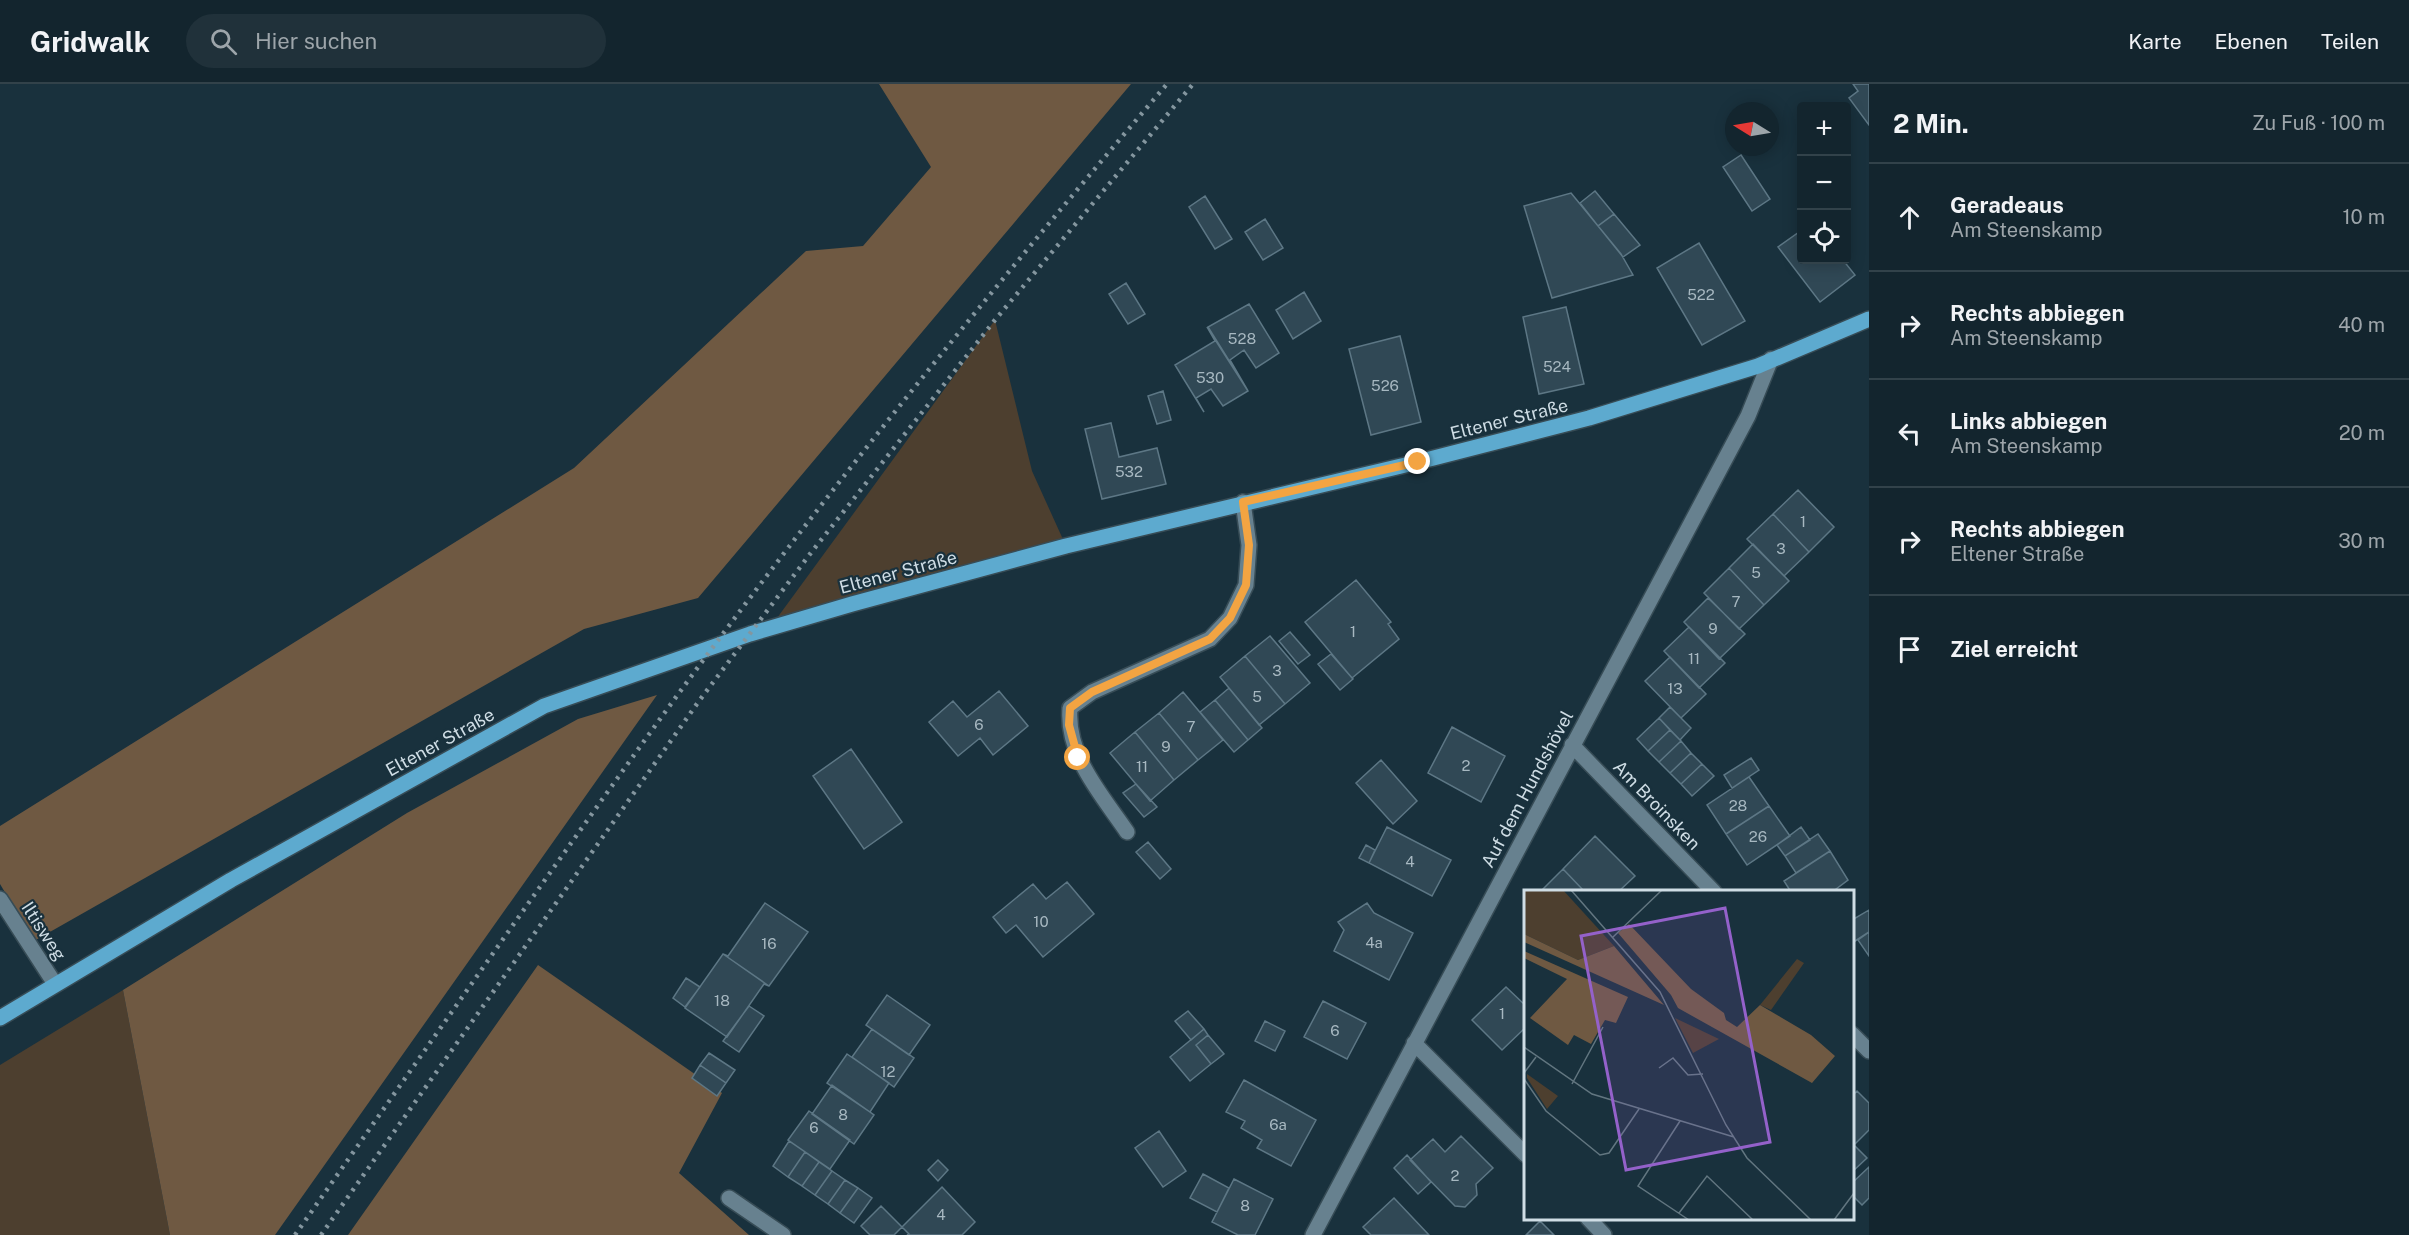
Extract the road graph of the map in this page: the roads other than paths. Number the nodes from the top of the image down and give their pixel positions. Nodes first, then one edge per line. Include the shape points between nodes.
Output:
1 (1869, 319) edge
2 (1771, 359) junction
3 (1243, 502) junction
4 (1572, 745) junction
5 (1127, 832) dead end
6 (1713, 890) edge
7 (0, 899) edge
8 (55, 984) junction
9 (0, 1018) edge
10 (1854, 1036) edge
11 (1414, 1043) junction
12 (1869, 1051) edge
13 (1524, 1153) edge
14 (729, 1198) dead end
15 (1590, 1220) edge
16 (783, 1235) edge
17 (1313, 1235) edge
18 (1604, 1235) edge

1 - 2 main road, Eltener Straße
2 - 3 main road, Eltener Straße via 1589,418
2 - 4 street, Auf dem Hundshövel via 1748,416
3 - 5 street via 1249,545 1246,585 1230,618 1210,639 1092,692 1070,708 1069,725 1078,758
3 - 8 main road, Eltener Straße via 852,604 750,634 544,706 231,880
4 - 6 street, Am Broinsken
4 - 11 street, Auf dem Hundshövel
7 - 8 street, Iltisweg
8 - 9 main road, Eltener Straße
10 - 12 street
11 - 13 street
11 - 17 street, Auf dem Hundshövel
14 - 16 street
15 - 18 street

